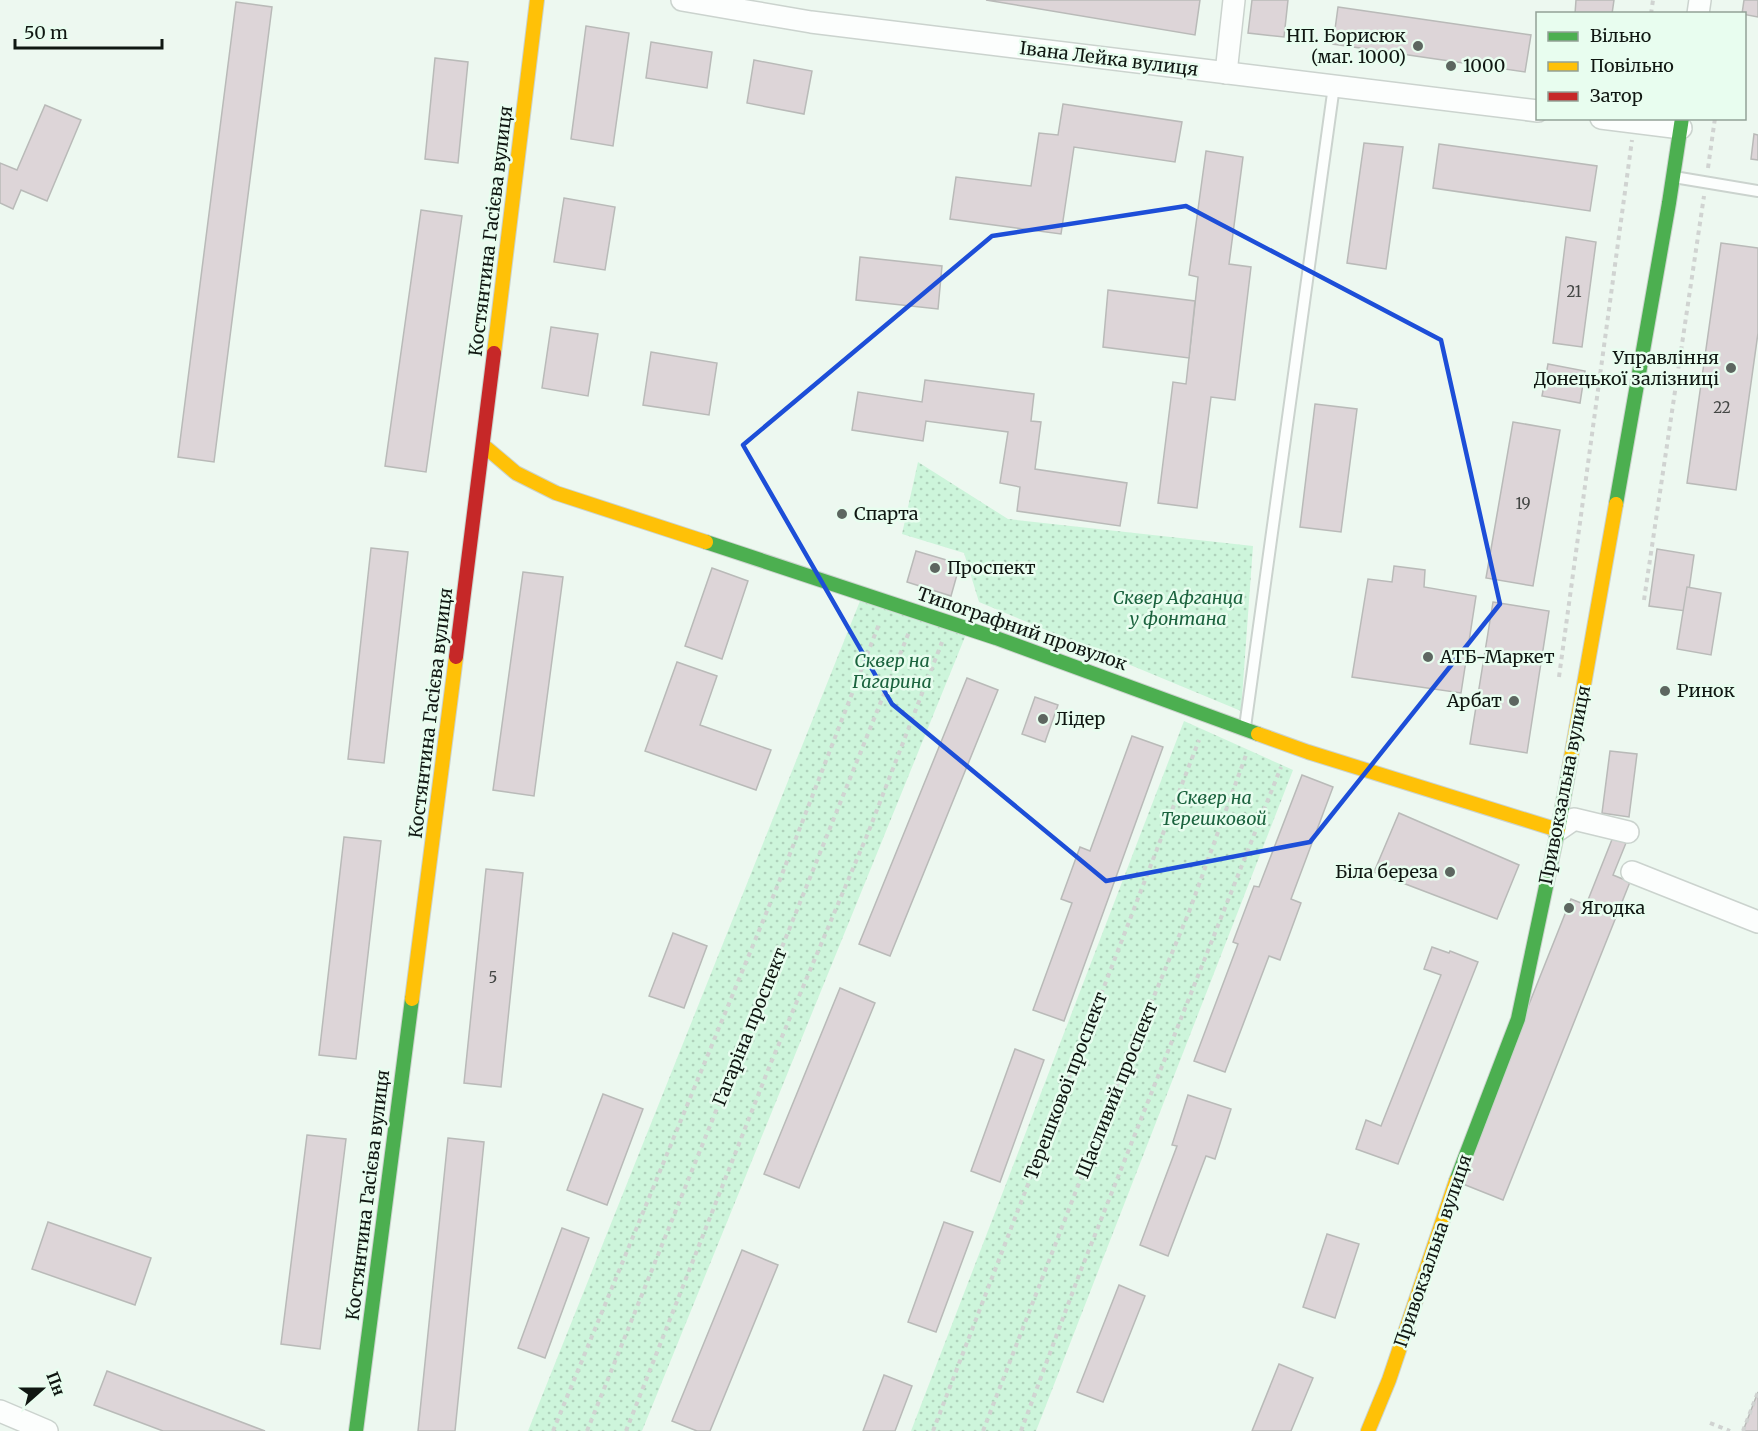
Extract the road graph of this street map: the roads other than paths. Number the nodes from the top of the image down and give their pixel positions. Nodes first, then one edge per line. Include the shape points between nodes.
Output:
1 (537, 0) edge
2 (682, 0) edge
3 (1234, 0) edge
4 (1226, 73) junction
5 (1334, 86) junction
6 (1536, 111) edge
7 (1614, 120) edge
8 (1682, 123) edge
9 (1674, 177) junction
10 (1758, 191) edge
11 (483, 445) junction
12 (1245, 729) junction
13 (1558, 830) junction
14 (1628, 832) dead end
15 (1632, 872) dead end
16 (1758, 922) edge
17 (0, 1411) edge
18 (47, 1431) edge
19 (356, 1431) edge
20 (1368, 1431) edge

1 - 11 street, Костянтина Гасієва вулиця
2 - 4 street, Івана Лейка вулиця via 811,22
3 - 4 street
4 - 5 street, Івана Лейка вулиця
5 - 6 street, Івана Лейка вулиця
5 - 12 lane
7 - 8 street
8 - 9 street, Привокзальна вулиця
9 - 10 lane
9 - 13 street, Привокзальна вулиця
11 - 12 street, Типографний провулок via 516,473 556,493 996,638
11 - 19 street, Костянтина Гасієва вулиця
12 - 13 street, Типографний провулок
13 - 14 street via 1574,819
13 - 20 street, Привокзальна вулиця via 1518,1019
15 - 16 street
17 - 18 street

